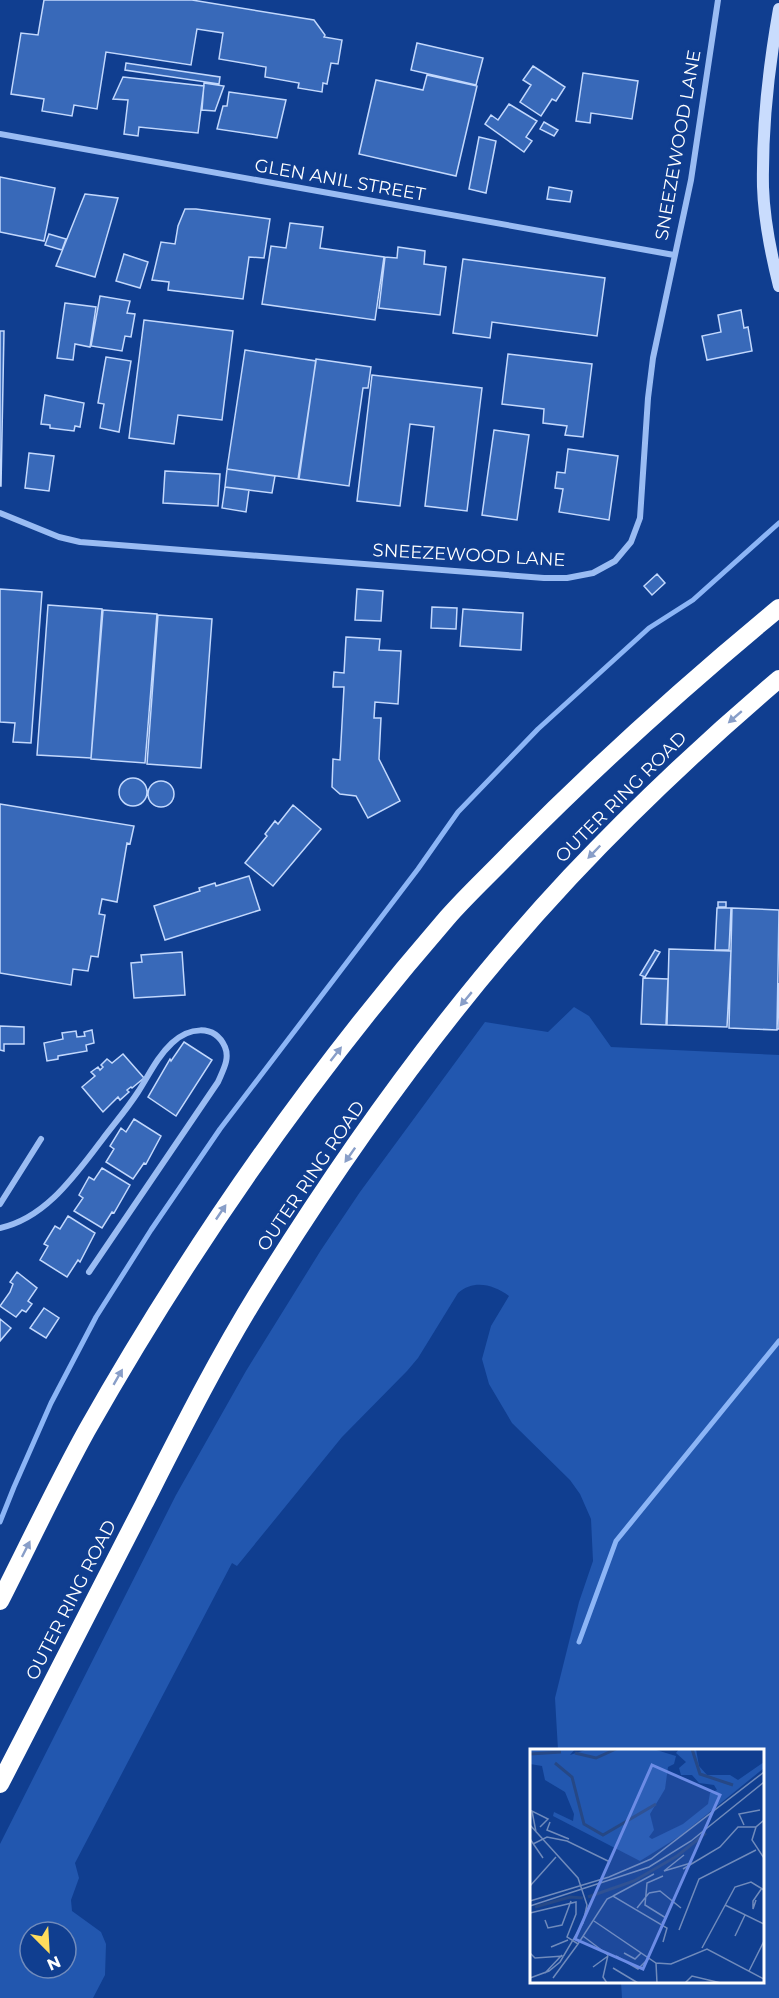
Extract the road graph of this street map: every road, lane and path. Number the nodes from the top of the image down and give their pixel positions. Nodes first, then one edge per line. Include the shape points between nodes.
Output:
1 (718, 0) edge
2 (779, 9) edge
3 (0, 134) edge
4 (674, 255) junction
5 (779, 286) edge
6 (0, 513) edge
7 (779, 608) edge
8 (779, 679) edge
9 (41, 1138) dead end
10 (0, 1204) edge
11 (0, 1228) edge
12 (89, 1272) dead end
13 (0, 1601) edge
14 (0, 1784) edge

1 - 4 street, SNEEZEWOOD LANE via 691,180
2 - 5 street via 765,126 763,187
3 - 4 street, GLEN ANIL STREET
4 - 6 street, SNEEZEWOOD LANE via 653,358 640,518 631,542 615,561 593,573 544,578 80,542
13 -> 7 highway, OUTER RING ROAD via 85,1434 177,1278 275,1134 375,1004 449,915 607,758
8 -> 14 highway, OUTER RING ROAD via 637,808 569,878 458,1008 385,1105 303,1222 215,1368
9 - 10 street
11 - 12 street via 25,1219 64,1187 172,1042 187,1032 201,1029 213,1033 226,1049 227,1060 218,1082

